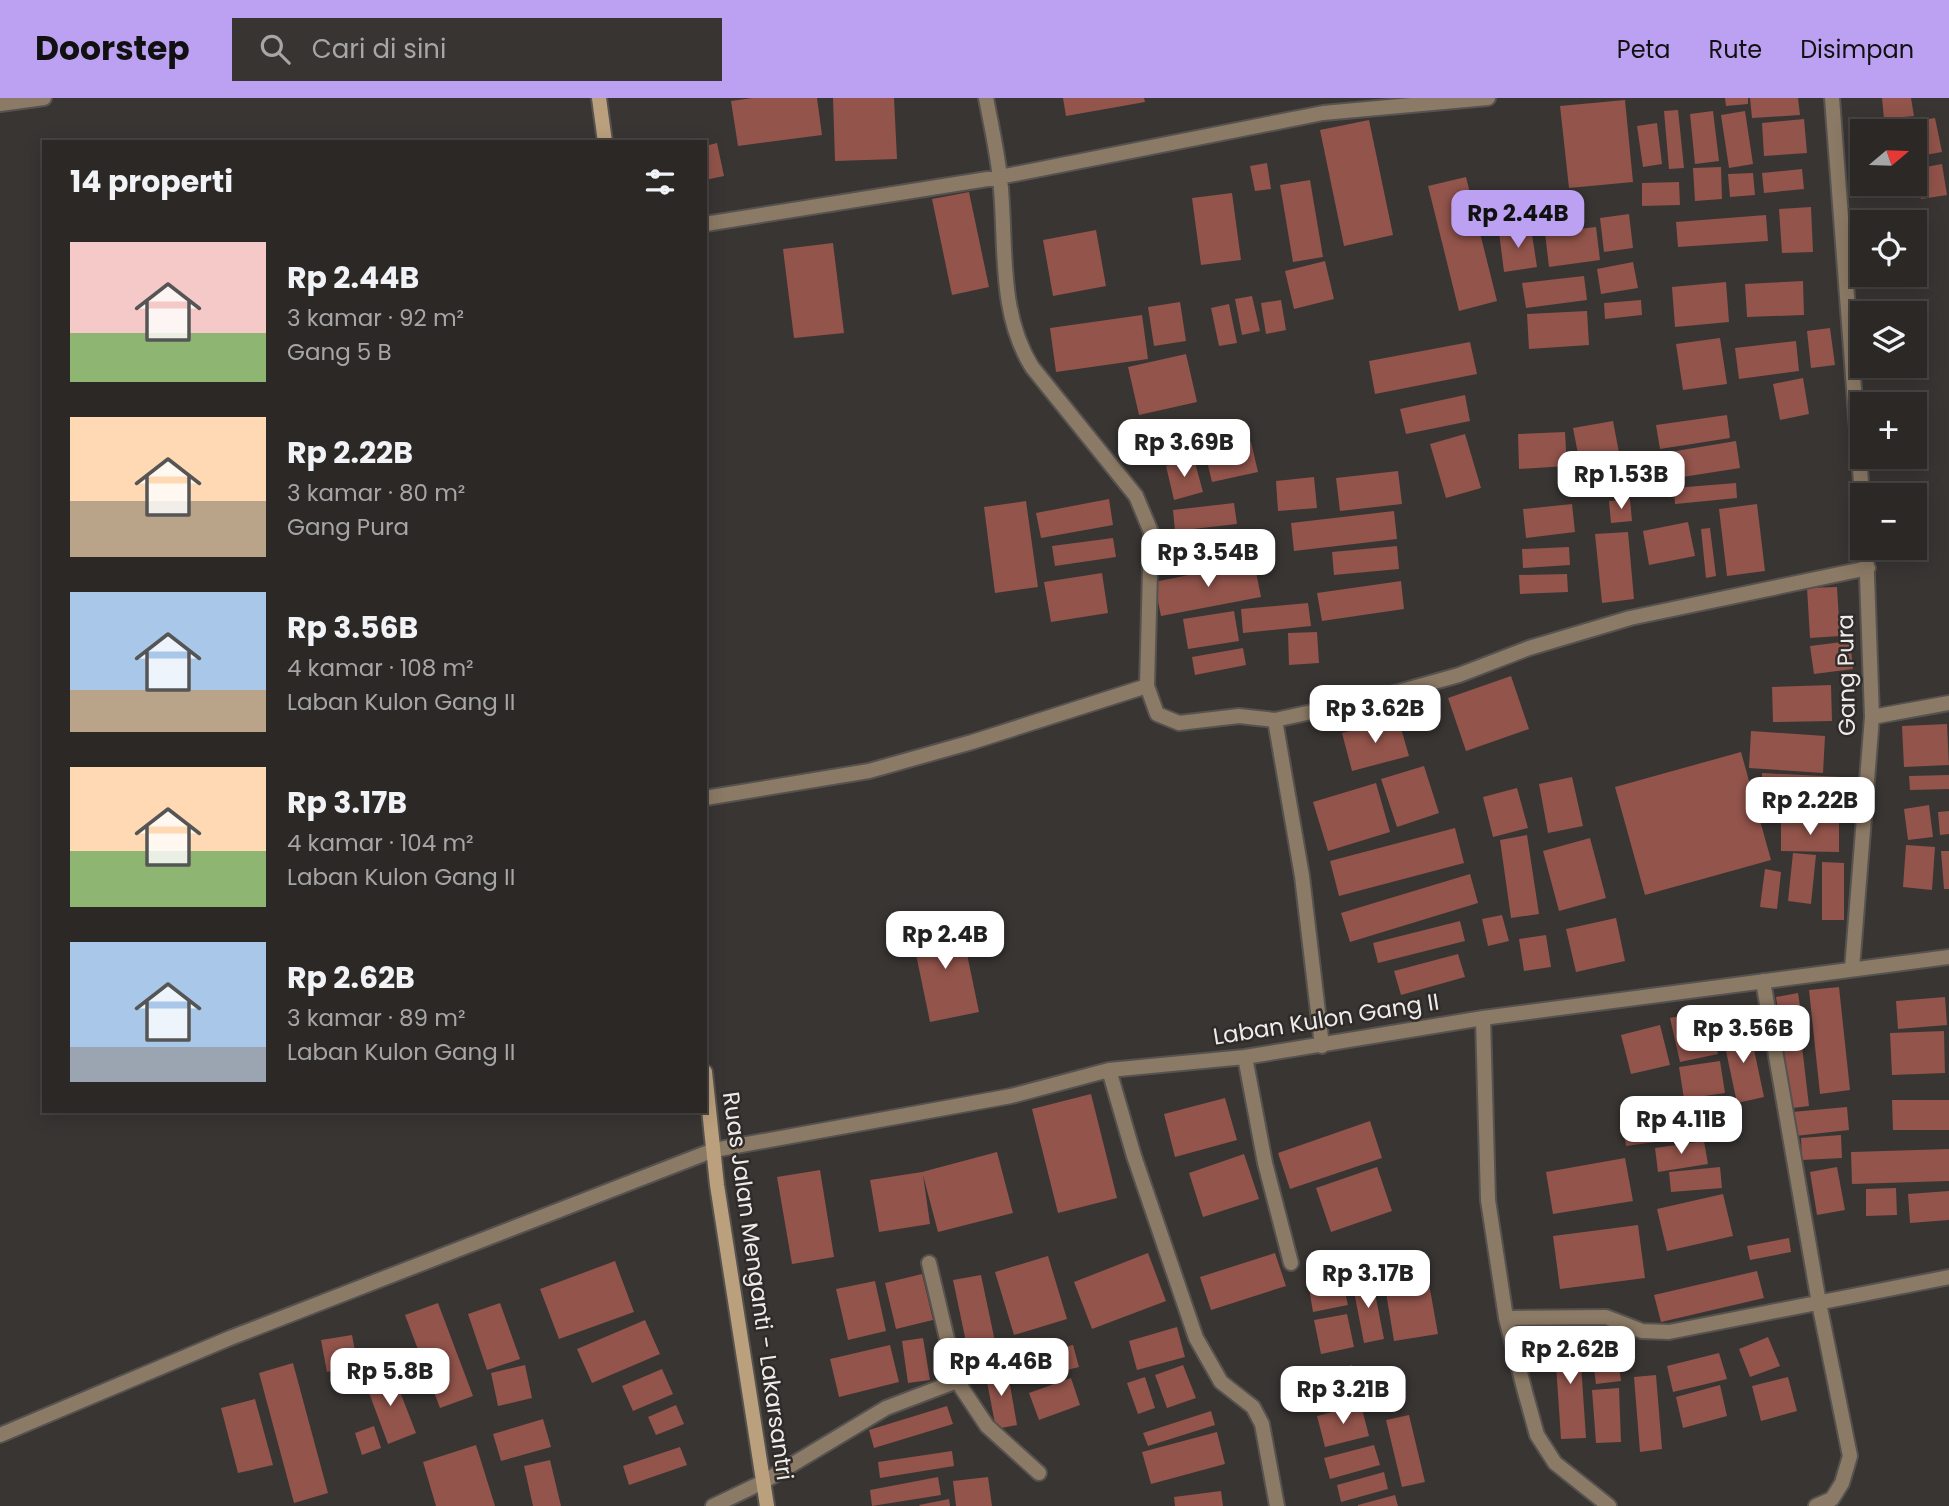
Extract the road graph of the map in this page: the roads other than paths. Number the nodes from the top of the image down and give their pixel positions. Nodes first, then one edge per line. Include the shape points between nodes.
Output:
1 (44, 98) edge
2 (599, 98) edge
3 (986, 98) edge
4 (1488, 98) edge
5 (1832, 98) edge
6 (1469, 100) edge
7 (0, 104) edge
8 (1324, 105) edge
9 (605, 140) edge
10 (1000, 177) junction
11 (707, 224) edge
12 (1861, 483) edge
13 (1867, 560) edge
14 (1868, 568) junction
15 (1147, 686) junction
16 (1949, 703) edge
17 (1872, 718) junction
18 (1275, 720) junction
19 (707, 798) edge
20 (1949, 957) edge
21 (1852, 969) junction
22 (1763, 981) junction
23 (1483, 1017) junction
24 (1322, 1046) junction
25 (1245, 1057) junction
26 (1109, 1070) junction
27 (707, 1089) edge
28 (714, 1150) junction
29 (929, 1263) dead end
30 (1291, 1263) dead end
31 (1949, 1276) edge
32 (1819, 1303) junction
33 (1506, 1318) junction
34 (957, 1381) junction
35 (0, 1435) edge
36 (1039, 1473) dead end
37 (762, 1482) junction
38 (713, 1506) edge
39 (767, 1506) edge
40 (1277, 1506) edge
41 (1609, 1506) edge
42 (1816, 1506) edge

1 - 7 street
2 - 9 main road
3 - 10 street
4 - 6 street
5 - 12 street
6 - 8 street
8 - 10 street
10 - 11 street
10 - 15 street via 1009,310 1024,353 1136,495 1151,531
13 - 14 street, Gang Pura
14 - 17 street, Gang Pura
14 - 18 street via 1630,618 1447,678
15 - 18 street via 1157,714 1179,723 1239,716
15 - 19 street via 869,771
16 - 17 street
17 - 21 street, Gang Pura
18 - 24 street via 1302,876
20 - 21 street, Laban Kulon Gang II
21 - 22 street, Laban Kulon Gang II
22 - 23 street, Laban Kulon Gang II
22 - 32 street
23 - 24 street, Laban Kulon Gang II
23 - 33 street via 1488,1200
24 - 25 street, Laban Kulon Gang II
25 - 26 street, Laban Kulon Gang II
25 - 30 street via 1265,1163
26 - 28 street, Laban Kulon Gang II via 1011,1096
26 - 40 street via 1196,1338 1221,1382 1253,1407 1262,1424
27 - 28 main road, Ruas Jalan Menganti - Lakarsantri
28 - 35 street, Laban Kulon Gang II via 230,1338
28 - 37 main road, Ruas Jalan Menganti - Lakarsantri
29 - 34 street
31 - 32 street
32 - 33 street via 1669,1332 1642,1331 1606,1317
32 - 42 street via 1850,1455 1832,1499
33 - 41 street via 1537,1435 1555,1463
34 - 36 street via 987,1426
34 - 37 street via 886,1408
37 - 38 street
37 - 39 main road, Ruas Jalan Menganti - Lakarsantri

